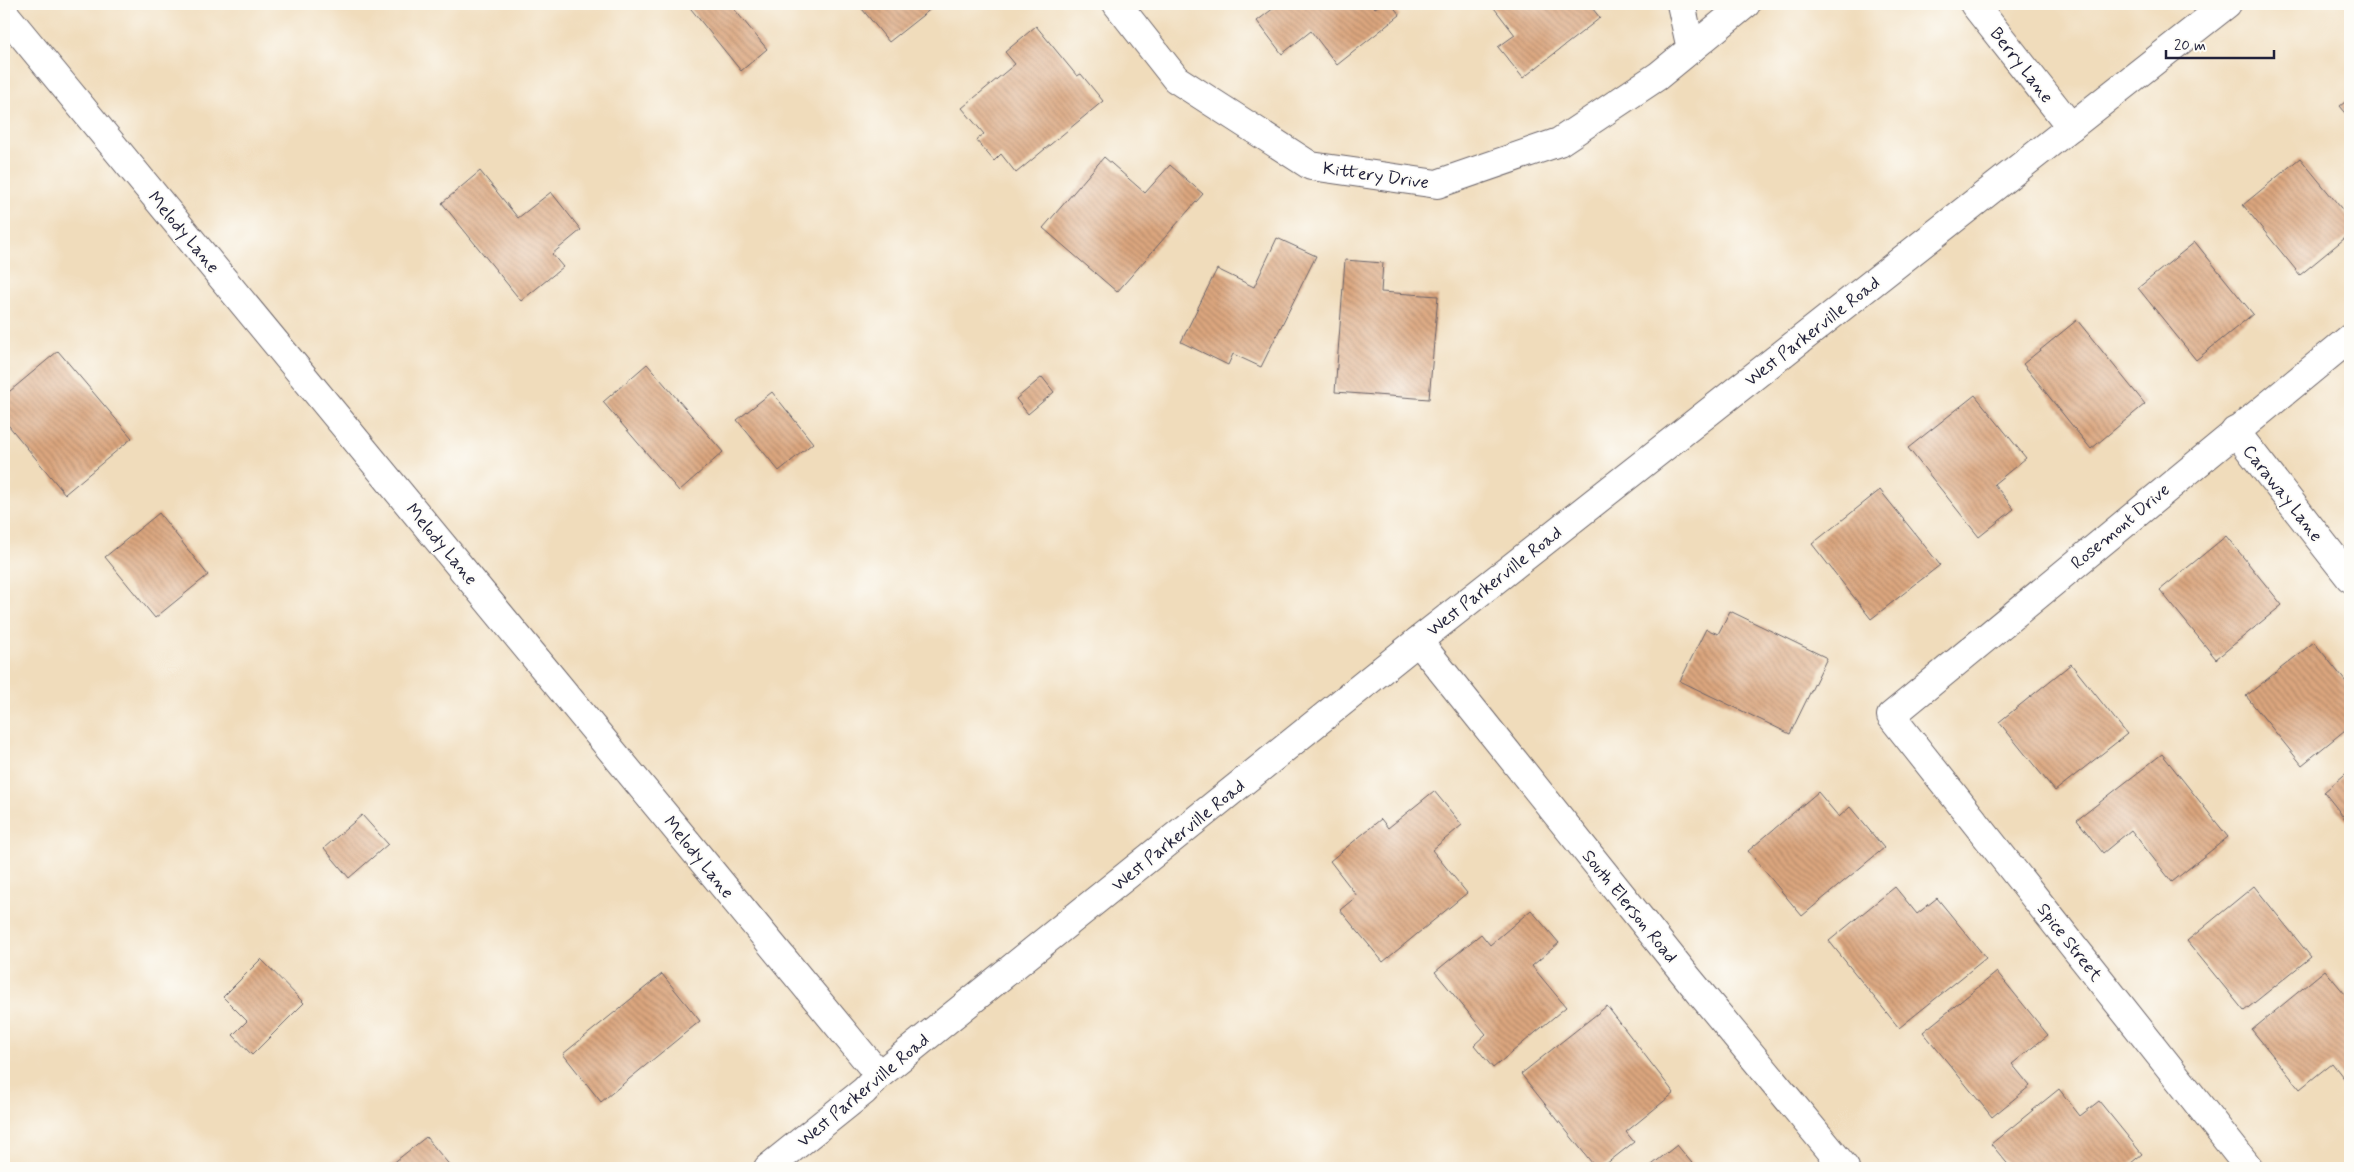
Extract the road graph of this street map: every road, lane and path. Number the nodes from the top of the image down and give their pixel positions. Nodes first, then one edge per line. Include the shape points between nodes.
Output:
1 (1117, 4) edge
2 (1681, 4) edge
3 (1746, 4) edge
4 (1974, 4) edge
5 (2227, 4) edge
6 (4, 13) edge
7 (1691, 49) junction
8 (2071, 127) junction
9 (2350, 338) edge
10 (2235, 431) junction
11 (2350, 578) edge
12 (1418, 641) junction
13 (1891, 716) joint
14 (879, 1075) junction
15 (768, 1168) edge
16 (1845, 1168) edge
17 (2249, 1168) edge

1 - 7 street, Kittery Drive via 1176,79 1310,166 1438,184 1559,142 1658,76
2 - 7 street
3 - 7 street, Kittery Drive
4 - 8 street, Berry Lane
5 - 8 street, West Parkerville Road
6 - 14 street, Melody Lane
8 - 12 street, West Parkerville Road
9 - 10 street, Rosemont Drive
10 - 11 street, Caraway Lane
10 - 13 street, Rosemont Drive
12 - 14 street, West Parkerville Road
12 - 16 street, South Elerson Road
13 - 17 street, Spice Street
14 - 15 street, West Parkerville Road via 864,1091

